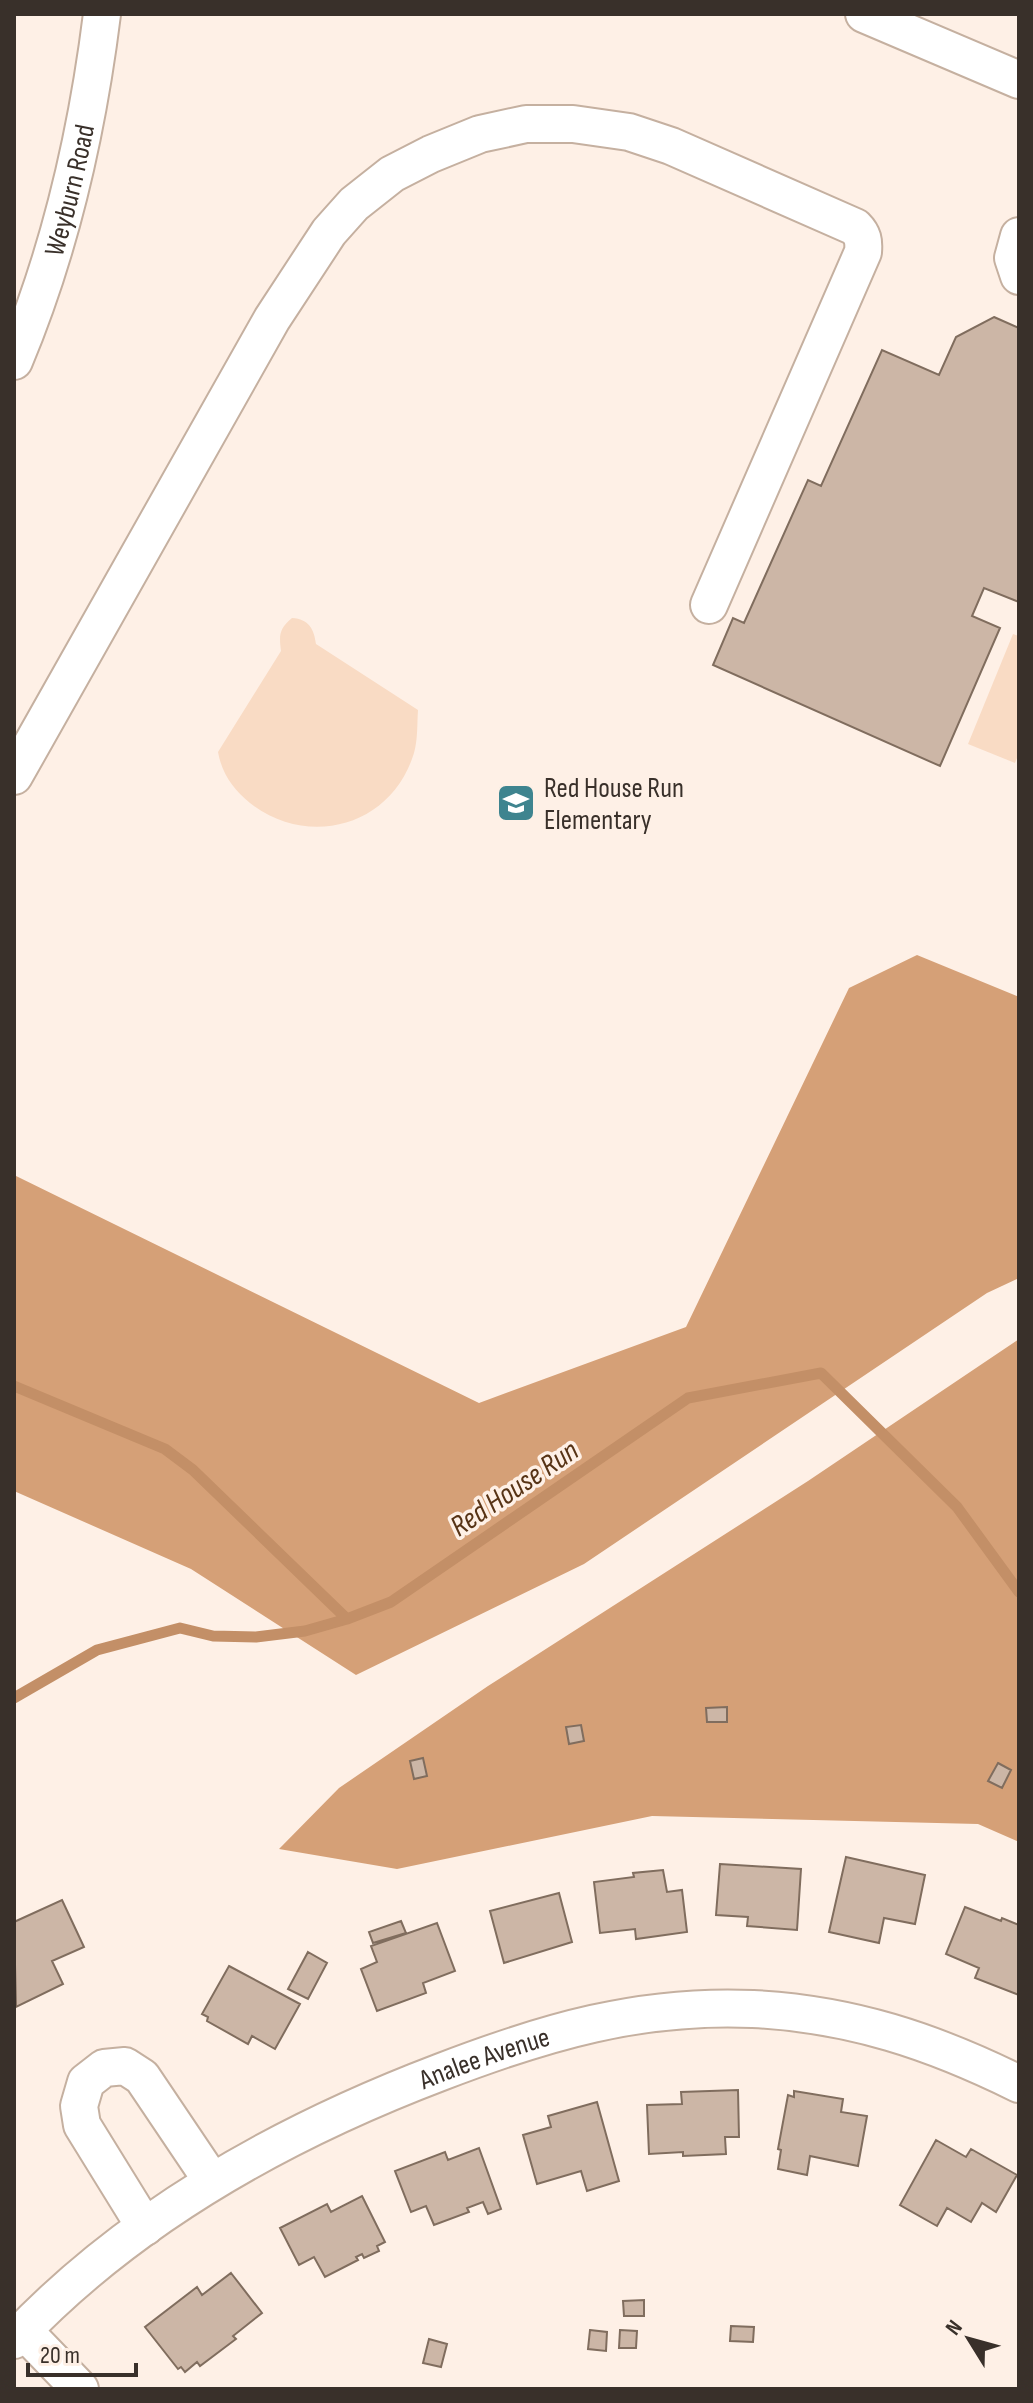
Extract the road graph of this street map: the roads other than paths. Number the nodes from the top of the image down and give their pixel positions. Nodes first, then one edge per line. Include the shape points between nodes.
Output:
1 (102, 14) edge
2 (864, 14) edge
3 (1019, 80) edge
4 (1019, 236) edge
5 (1019, 276) edge
6 (14, 361) edge
7 (709, 605) dead end
8 (14, 776) edge
9 (1019, 2084) edge
10 (212, 2181) junction
11 (145, 2227) junction
12 (19, 2335) edge
13 (80, 2389) edge

1 - 6 street, Weyburn Road via 69,201
2 - 3 street
4 - 5 street via 1013,258
7 - 8 street via 863,252 861,233 629,132 526,124 480,134 392,174 329,232 272,319
9 - 10 street, Analee Avenue via 939,2047 857,2022 753,2009 655,2013 547,2034 442,2072 316,2124
10 - 11 street, Analee Avenue
10 - 11 street via 142,2077 125,2066 104,2068 86,2082 79,2106 82,2125
11 - 12 street, Analee Avenue
12 - 13 street

